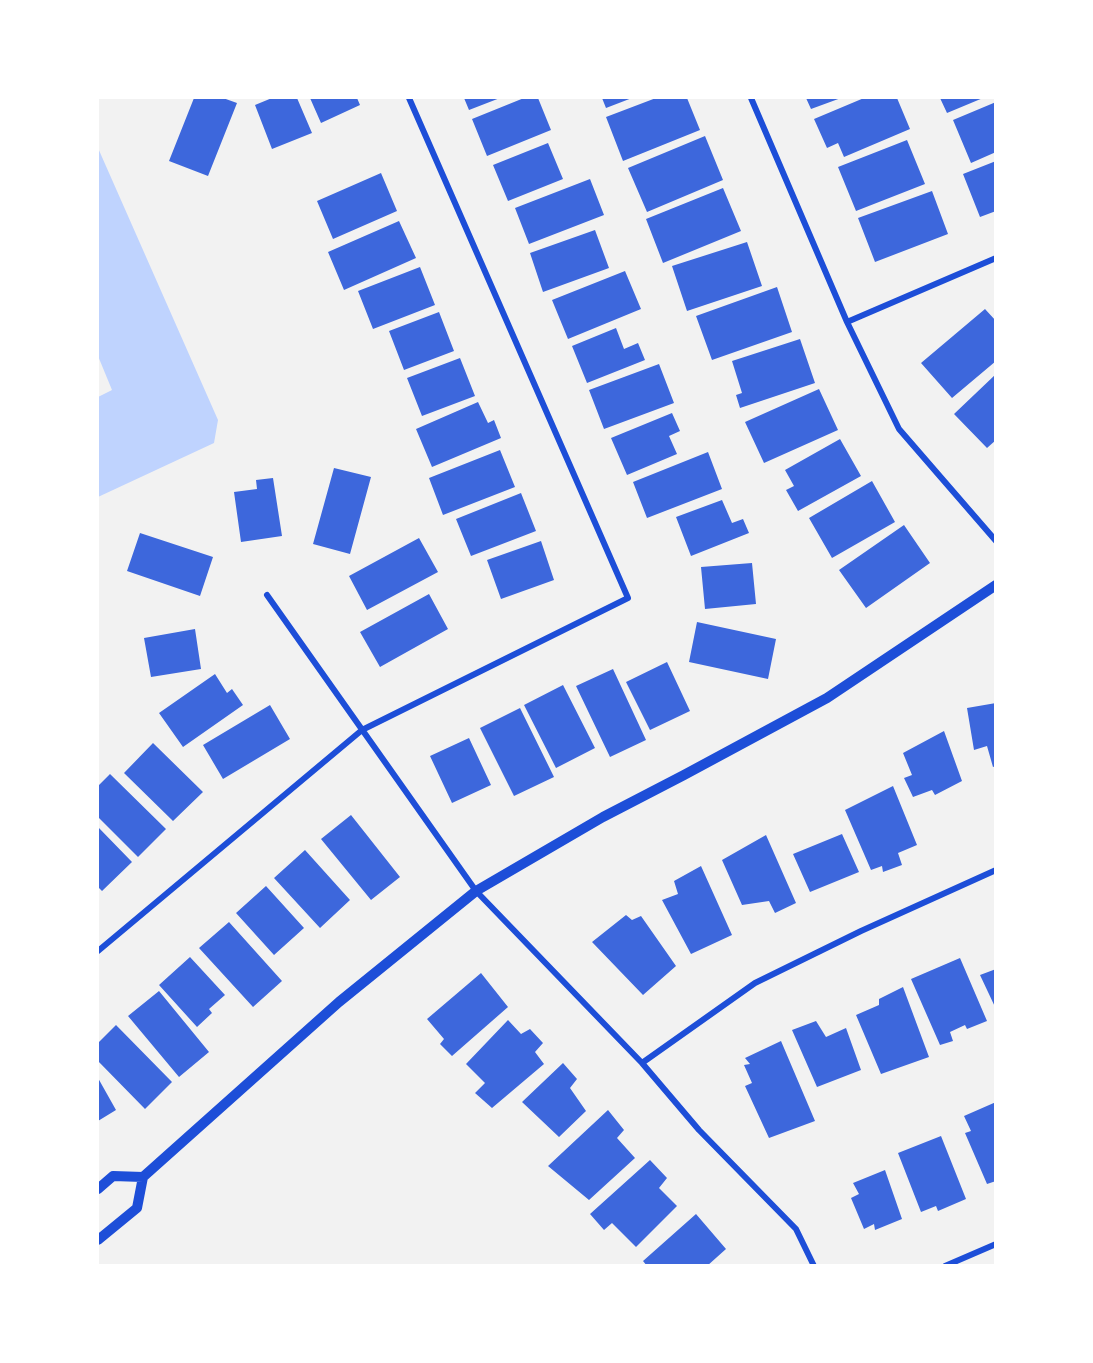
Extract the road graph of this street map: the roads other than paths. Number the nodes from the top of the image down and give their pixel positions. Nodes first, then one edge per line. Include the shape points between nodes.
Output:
1 (409, 98) edge
2 (751, 98) edge
3 (996, 258) edge
4 (847, 322) junction
5 (996, 541) edge
6 (996, 585) edge
7 (267, 595) dead end
8 (362, 730) junction
9 (996, 870) edge
10 (476, 891) junction
11 (98, 951) edge
12 (642, 1063) junction
13 (143, 1177) junction
14 (98, 1189) edge
15 (98, 1240) edge
16 (996, 1244) edge
17 (814, 1266) edge
18 (945, 1266) edge

1 - 8 street via 628,598
2 - 4 street
3 - 4 street
4 - 5 street via 899,429
6 - 10 street via 827,698 603,817
7 - 8 street
8 - 10 street
8 - 11 street
9 - 12 street via 755,983
10 - 12 street
10 - 13 street via 339,1002
12 - 17 street via 699,1130 796,1229
13 - 14 street via 114,1176
13 - 15 street via 137,1208
16 - 18 street

